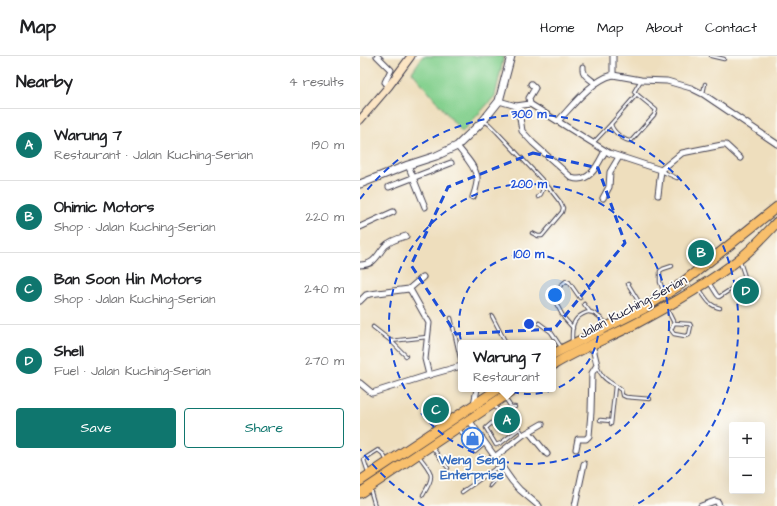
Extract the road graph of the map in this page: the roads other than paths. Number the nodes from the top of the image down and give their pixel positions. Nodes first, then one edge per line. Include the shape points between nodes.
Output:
1 (377, 56) edge
2 (411, 56) edge
3 (511, 56) edge
4 (613, 56) edge
5 (710, 56) edge
6 (724, 59) dead end
7 (583, 67) dead end
8 (613, 74) junction
9 (641, 80) junction
10 (595, 83) junction
11 (531, 84) dead end
12 (705, 84) dead end
13 (389, 86) junction
14 (637, 94) junction
15 (703, 94) junction
16 (499, 101) junction
17 (530, 104) junction
18 (516, 106) junction
19 (360, 120) edge
20 (483, 121) junction
21 (558, 121) junction
22 (611, 124) junction
23 (593, 144) junction
24 (777, 144) edge
25 (457, 146) junction
26 (605, 151) junction
27 (619, 157) junction
28 (740, 158) dead end
29 (451, 163) dead end
30 (408, 165) junction
31 (660, 170) junction
32 (414, 178) junction
33 (676, 178) dead end
34 (360, 184) edge
35 (546, 184) junction
36 (389, 187) dead end
37 (658, 196) dead end
38 (474, 197) dead end
39 (538, 198) dead end
40 (603, 198) dead end
41 (425, 207) dead end
42 (777, 207) edge
43 (393, 212) dead end
44 (775, 227) edge
45 (360, 228) edge
46 (532, 233) dead end
47 (406, 236) dead end
48 (739, 260) junction
49 (360, 265) edge
50 (672, 266) dead end
51 (423, 277) dead end
52 (708, 281) junction
53 (628, 284) dead end
54 (699, 287) junction
55 (409, 289) junction
56 (665, 295) junction
57 (580, 298) dead end
58 (360, 301) edge
59 (584, 304) dead end
60 (666, 308) junction
61 (720, 308) dead end
62 (643, 310) junction
63 (590, 312) junction
64 (492, 316) dead end
65 (451, 318) dead end
66 (539, 323) dead end
67 (674, 323) junction
68 (610, 326) junction
69 (373, 327) dead end
70 (573, 328) junction
71 (427, 337) junction
72 (504, 340) edge
73 (391, 341) junction
74 (572, 344) junction
75 (592, 344) junction
76 (458, 349) edge
77 (562, 349) junction
78 (556, 352) edge
79 (406, 356) dead end
80 (556, 363) edge
81 (597, 365) junction
82 (458, 367) edge
83 (429, 374) junction
84 (360, 383) edge
85 (615, 385) junction
86 (476, 392) edge
87 (494, 392) edge
88 (496, 392) edge
89 (497, 392) edge
90 (650, 399) dead end
91 (493, 403) junction
92 (474, 405) junction
93 (515, 407) dead end
94 (501, 416) junction
95 (469, 420) junction
96 (600, 420) dead end
97 (542, 424) dead end
98 (458, 427) junction
99 (519, 429) junction
100 (529, 432) junction
101 (476, 433) junction
102 (523, 435) junction
103 (431, 445) junction
104 (576, 449) dead end
105 (475, 452) dead end
106 (417, 454) junction
107 (546, 454) dead end
108 (496, 456) junction
109 (388, 462) junction
110 (584, 464) dead end
111 (501, 467) junction
112 (448, 468) dead end
113 (369, 475) junction
114 (360, 481) edge
115 (490, 486) dead end
116 (369, 487) junction
117 (462, 492) dead end
118 (360, 493) edge
119 (423, 495) dead end
120 (375, 506) edge
121 (537, 506) edge
122 (575, 506) edge
123 (701, 506) edge
124 (719, 506) edge

1 - 13 street via 391,70 385,82
2 - 13 main road
3 - 16 street
4 - 8 street
5 - 6 lane
7 - 10 street via 585,75
8 - 9 street
8 - 10 street
9 - 14 lane via 634,92
9 - 15 street via 667,81
10 - 21 street
11 - 17 street via 535,88 529,98
12 - 15 lane
13 - 19 main road
14 - 22 lane
14 - 22 lane via 656,110 654,115 631,141 627,141 612,128
15 - 24 street
16 - 18 street
16 - 20 street
17 - 18 street
17 - 21 street
18 - 26 street via 522,131 572,178 577,180 587,177 594,171
20 - 25 street
20 - 35 lane via 489,124
21 - 23 street
22 - 23 lane
23 - 26 street
25 - 30 street
25 - 38 street via 477,178
26 - 27 street
27 - 31 street
27 - 40 street via 610,172
28 - 31 street via 726,145 722,145 682,154
29 - 32 street
30 - 32 street
30 - 34 street
31 - 33 lane
31 - 37 street
32 - 36 street
32 - 41 street
35 - 39 lane
35 - 46 lane via 560,202 562,212 542,236
42 - 56 highway, Jalan Kuching-Serian
43 - 45 street
44 - 48 highway, Jalan Kuching-Serian
47 - 49 street via 386,245 375,260
48 - 52 highway, Jalan Kuching-Serian
48 - 52 lane via 745,277 742,282 719,296
50 - 56 lane via 660,272 660,282
51 - 55 street
52 - 54 highway, Jalan Kuching-Serian
53 - 62 lane
54 - 60 highway, Jalan Kuching-Serian
54 - 61 lane via 711,305
55 - 58 street via 370,294
55 - 71 street via 429,324
56 - 62 highway, Jalan Kuching-Serian
57 - 70 lane via 566,281 551,294 564,318
59 - 63 lane
60 - 67 lane
60 - 75 highway, Jalan Kuching-Serian
62 - 68 highway, Jalan Kuching-Serian
63 - 68 lane
63 - 70 lane via 577,318
64 - 72 lane
65 - 76 lane
66 - 77 lane via 551,332
67 - 67 lane via 690,324 689,335 674,334 671,330
68 - 74 highway, Jalan Kuching-Serian
69 - 73 lane
70 - 74 lane
71 - 73 lane
71 - 83 street via 425,359
73 - 79 lane
74 - 77 highway, Jalan Kuching-Serian
75 - 80 highway, Jalan Kuching-Serian
75 - 81 street
77 - 78 highway, Jalan Kuching-Serian
81 - 85 lane via 600,375
81 - 104 street via 592,373 589,436 586,439 578,439
82 - 83 street
83 - 84 street via 372,393
85 - 90 lane via 626,397
85 - 96 lane via 611,423
86 - 92 street
87 - 92 highway
88 - 91 highway
89 - 93 lane via 511,407
91 - 94 lane
91 - 95 highway
92 - 109 highway
94 - 99 lane via 506,412
94 - 99 lane via 486,428 496,444
95 - 98 highway
95 - 101 street
97 - 100 street
98 - 101 lane via 466,439
98 - 103 highway
99 - 102 lane
100 - 102 street
100 - 107 street
101 - 105 lane via 483,445
101 - 108 street
102 - 108 street
103 - 106 highway
103 - 112 lane
106 - 116 highway
106 - 119 lane via 432,477
108 - 111 street
109 - 113 highway
109 - 113 lane via 378,450 367,457 364,461
110 - 122 street
111 - 115 lane
111 - 117 lane
111 - 121 street
113 - 114 highway
116 - 118 highway
116 - 120 lane
123 - 124 street via 715,501

